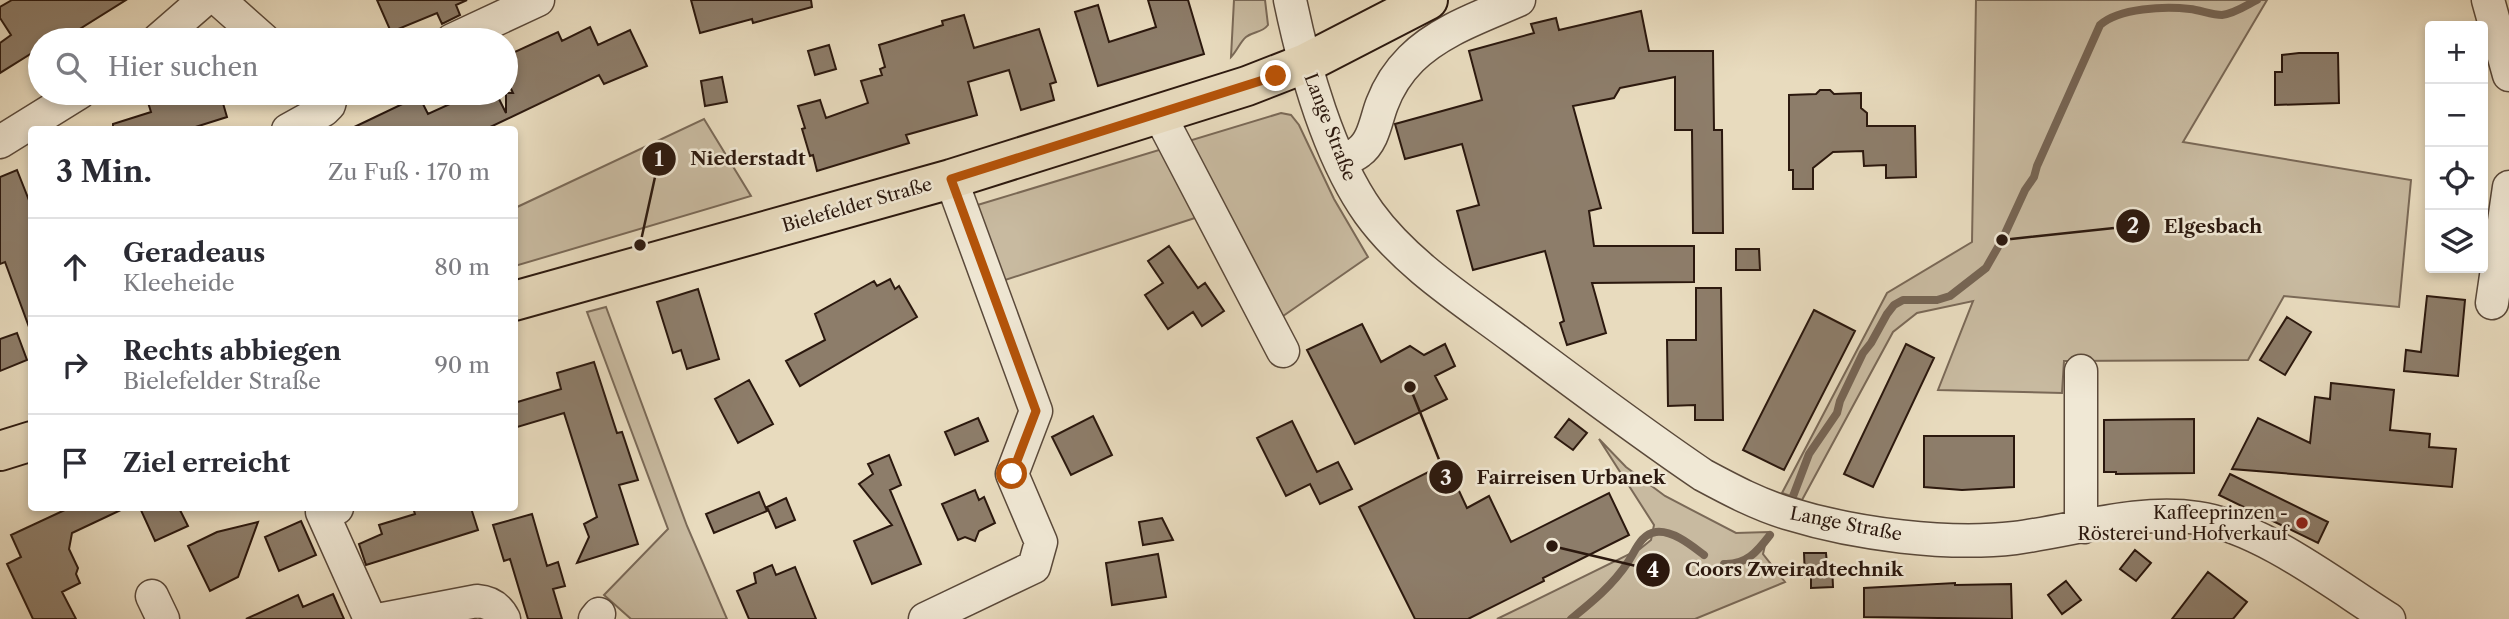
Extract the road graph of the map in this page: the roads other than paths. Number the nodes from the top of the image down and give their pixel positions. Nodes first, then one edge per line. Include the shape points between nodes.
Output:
1 (204, 0) edge
2 (219, 0) edge
3 (538, 0) edge
4 (1290, 0) edge
5 (1428, 0) edge
6 (1519, 0) edge
7 (2488, 0) edge
8 (172, 28) edge
9 (250, 28) edge
10 (478, 28) edge
11 (1306, 63) junction
12 (2509, 75) edge
13 (60, 105) edge
14 (329, 105) edge
15 (1159, 114) junction
16 (295, 126) edge
17 (0, 142) edge
18 (1340, 162) junction
19 (951, 179) junction
20 (2509, 187) edge
21 (518, 299) edge
22 (2492, 303) dead end
23 (1283, 351) dead end
24 (2081, 371) dead end
25 (28, 442) edge
26 (0, 451) edge
27 (326, 511) edge
28 (2084, 527) junction
29 (370, 619) edge
30 (383, 619) edge
31 (504, 619) edge
32 (925, 619) edge
33 (2389, 619) edge

1 - 8 street
2 - 9 street
3 - 10 street
4 - 11 street, Lange Straße
5 - 11 main road, Bielefelder Straße
6 - 18 street via 1444,35 1412,58 1382,104 1365,145
7 - 12 street
11 - 15 main road, Bielefelder Straße
11 - 18 street, Lange Straße
13 - 17 street
14 - 16 street
15 - 19 main road, Bielefelder Straße
15 - 23 street
18 - 28 street, Lange Straße via 1369,213 1414,261 1670,453 1745,497 1809,520 1924,538 2014,538
19 - 21 main road, Bielefelder Straße
19 - 32 street via 1036,411 1012,474 1041,542 1034,567
20 - 22 street
24 - 28 street
25 - 26 main road
27 - 29 street via 323,512
28 - 33 street, Lange Straße via 2156,515 2200,518 2248,533
30 - 31 street via 477,600 489,602

